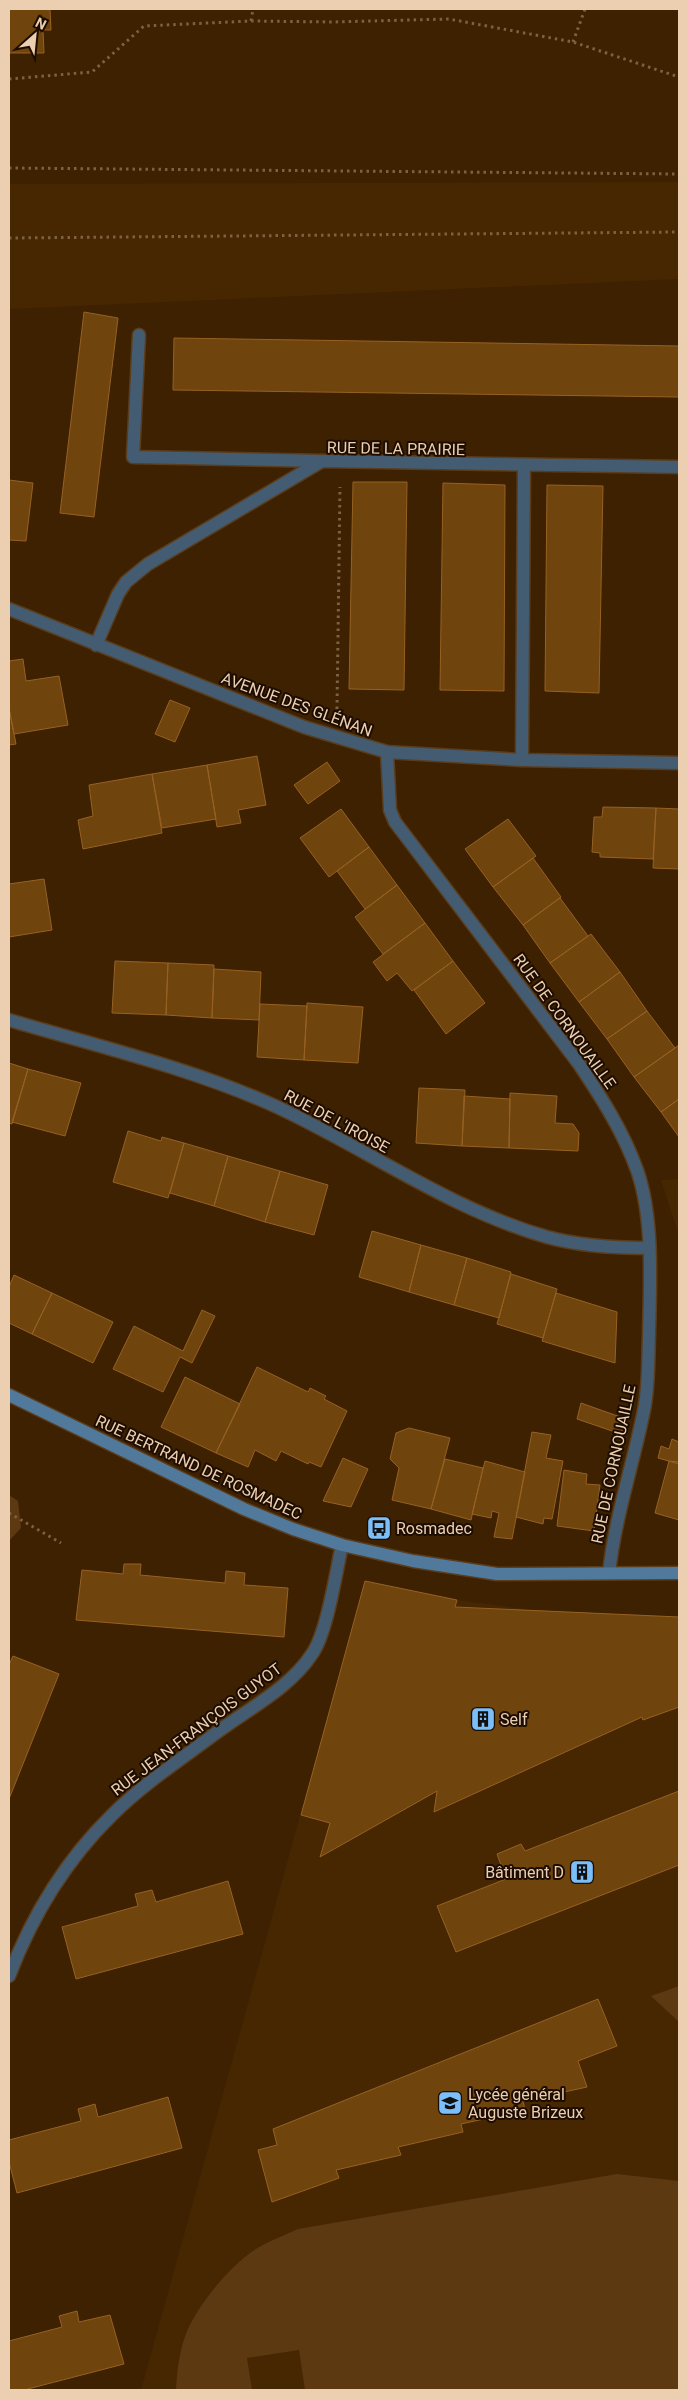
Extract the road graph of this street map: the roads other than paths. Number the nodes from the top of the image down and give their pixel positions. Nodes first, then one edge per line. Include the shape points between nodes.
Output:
1 (139, 335) dead end
2 (322, 461) junction
3 (524, 465) junction
4 (679, 467) edge
5 (9, 609) edge
6 (96, 645) junction
7 (387, 752) junction
8 (522, 760) junction
9 (679, 763) edge
10 (9, 1020) edge
11 (648, 1248) junction
12 (9, 1395) edge
13 (342, 1545) junction
14 (609, 1573) junction
15 (679, 1573) edge
16 (9, 1976) edge

1 - 2 street via 133,457
2 - 3 street, RUE DE LA PRAIRIE
2 - 6 street, RUE DE LA PRAIRIE via 148,564 126,582 118,594
3 - 4 street, RUE DE LA PRAIRIE
3 - 8 street
5 - 6 street, AVENUE DES GLÉNAN
6 - 7 street, AVENUE DES GLÉNAN via 336,738
7 - 8 street, AVENUE DES GLÉNAN
7 - 11 street, RUE DE CORNOUAILLE via 390,810 395,822 579,1064 623,1137 642,1190
8 - 9 street, AVENUE DES GLÉNAN
10 - 11 street, RUE DE L'IROISE via 160,1065 274,1106 452,1199 539,1234 609,1248
11 - 14 street, RUE DE CORNOUAILLE via 644,1408 622,1497
12 - 13 street, RUE BERTRAND DE ROSMADEC via 244,1509
13 - 14 street, RUE BERTRAND DE ROSMADEC via 472,1571
13 - 16 street, RUE JEAN-FRANÇOIS GUYOT via 323,1626 313,1653 291,1678 152,1780 93,1834 67,1866 39,1911
14 - 15 street, RUE BERTRAND DE ROSMADEC

